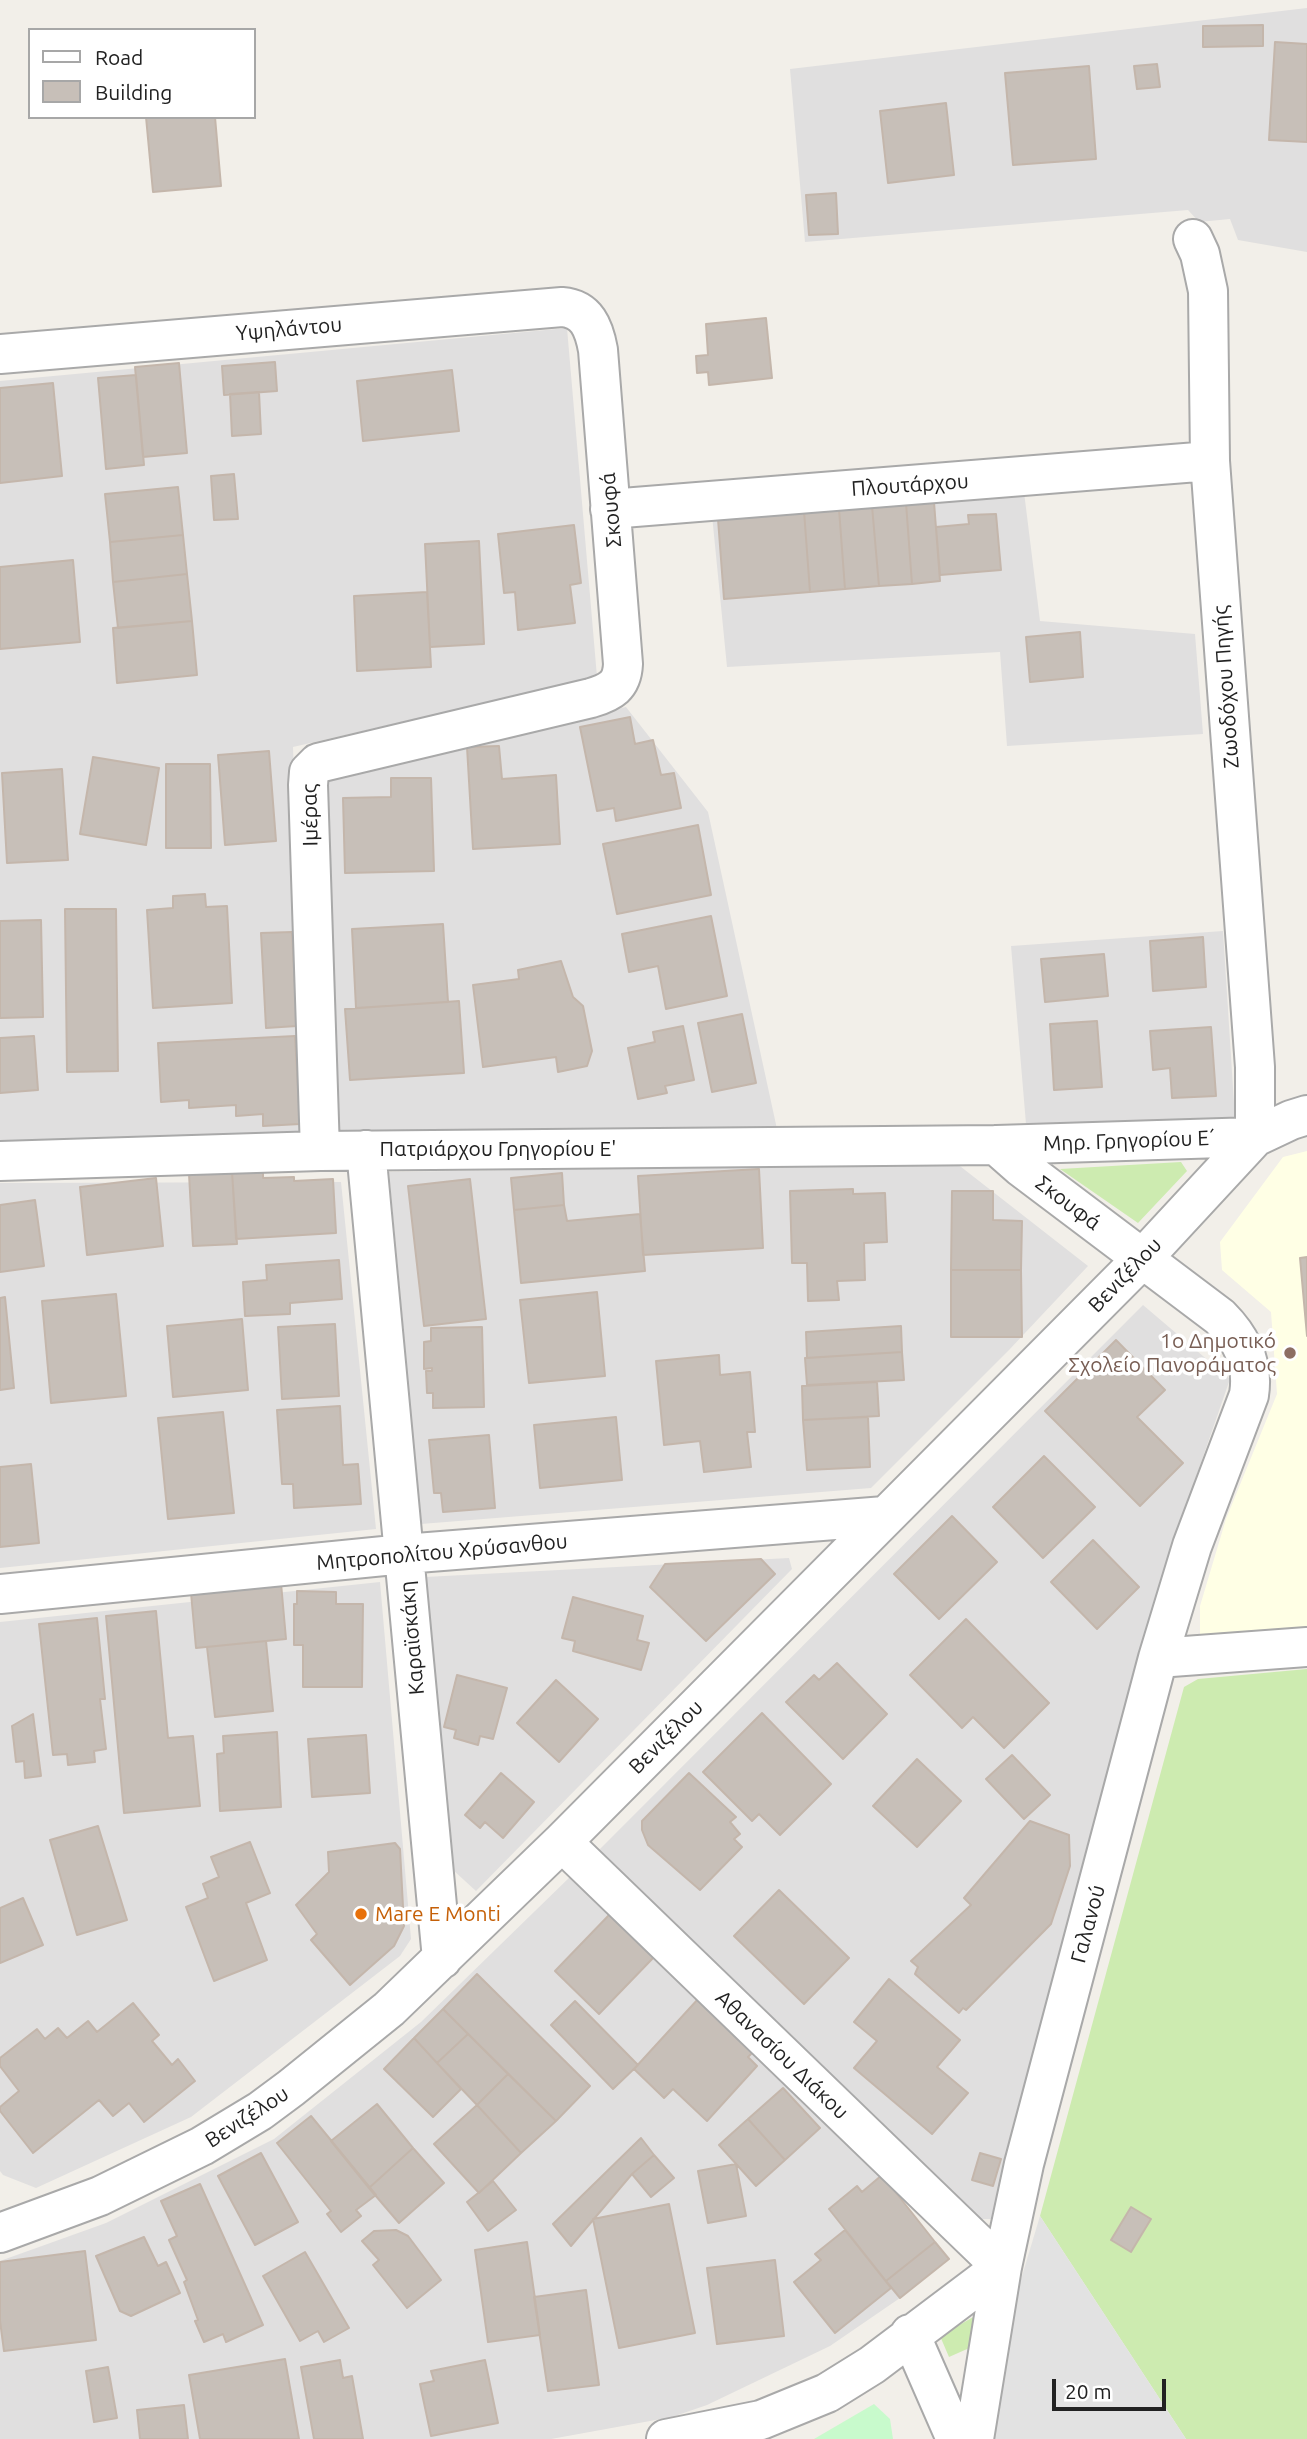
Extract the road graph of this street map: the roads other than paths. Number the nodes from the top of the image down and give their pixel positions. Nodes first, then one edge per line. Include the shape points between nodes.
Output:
1 (1193, 239) dead end
2 (577, 312) joint
3 (0, 354) edge
4 (1210, 461) junction
5 (610, 509) junction
6 (592, 698) joint
7 (1307, 1115) edge
8 (1255, 1138) junction
9 (996, 1145) junction
10 (366, 1150) junction
11 (320, 1151) junction
12 (0, 1161) edge
13 (1142, 1259) junction
14 (885, 1516) junction
15 (404, 1554) junction
16 (0, 1594) edge
17 (1307, 1647) edge
18 (1158, 1658) junction
19 (562, 1842) junction
20 (442, 1959) junction
21 (6, 2220) edge
22 (1002, 2267) junction
23 (910, 2334) junction
24 (666, 2439) edge
25 (956, 2439) edge
26 (974, 2439) edge

1 - 4 street, Ζωοδόχου Πηγής via 1208,291
2 - 3 street, Υψηλάντου via 566,307 547,308
2 - 5 street, Σκουφά via 590,322 596,340
4 - 5 street, Πλουτάρχου
4 - 8 street, Ζωοδόχου Πηγής via 1255,1067
5 - 6 street, Σκουφά via 623,672 615,688
6 - 11 street, Ιμέρας via 312,768
7 - 8 street
8 - 9 street, Μηρ. Γρηγορίου Ε΄
8 - 13 street, Βενιζέλου
9 - 10 street, Πατριάρχου Γρηγορίου Ε'
9 - 13 street, Σκουφά
10 - 11 street, Πατριάρχου Γρηγορίου Ε'
10 - 15 street, Καραϊσκάκη
11 - 12 street, Πατριάρχου Γρηγορίου Ε'
13 - 14 street, Βενιζέλου
13 - 18 street, Γαλανού via 1227,1324 1243,1346 1250,1374 1249,1395 1192,1546
14 - 15 street, Μητροπολίτου Χρύσανθου
14 - 19 street, Βενιζέλου
15 - 16 street, Μητροπολίτου Χρύσανθου
15 - 20 street, Καραϊσκάκη
17 - 18 street
18 - 22 street, Γαλανού via 1024,2164
19 - 20 street, Βενιζέλου
19 - 22 street, Αθανασίου Διάκου
20 - 21 street, Βενιζέλου via 329,2059 232,2129 125,2185
22 - 23 street
22 - 26 street, Γαλανού
23 - 24 street via 857,2375 808,2402 761,2420
23 - 25 street

